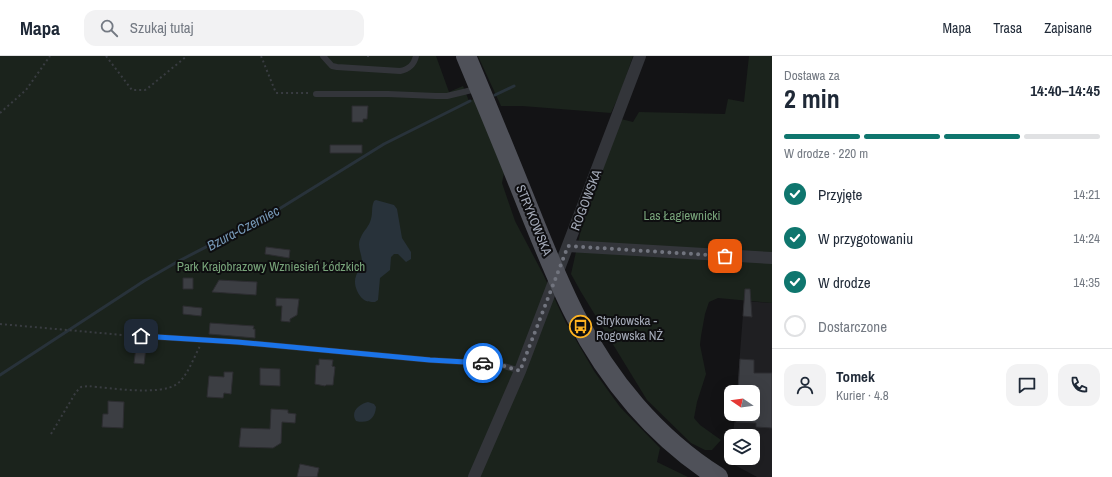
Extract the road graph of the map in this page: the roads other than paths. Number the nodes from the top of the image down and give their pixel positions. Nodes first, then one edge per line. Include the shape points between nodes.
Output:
1 (323, 56) edge
2 (416, 56) edge
3 (466, 56) edge
4 (640, 56) edge
5 (480, 89) junction
6 (316, 94) road end
7 (568, 246) junction
8 (772, 258) edge
9 (557, 277) junction
10 (141, 336) road end
11 (520, 371) junction
12 (474, 477) edge
13 (718, 477) edge

1 - 2 lane via 332,66 337,67 400,71 413,64
3 - 5 main road, STRYKOWSKA
4 - 7 street, ROGOWSKA
5 - 6 lane via 448,96
5 - 9 main road, STRYKOWSKA
7 - 8 street
7 - 9 street, ROGOWSKA
9 - 11 street, ROGOWSKA
9 - 13 main road, STRYKOWSKA via 575,315 614,379 657,428 690,458
10 - 11 lane via 498,364
11 - 12 street, ROGOWSKA

